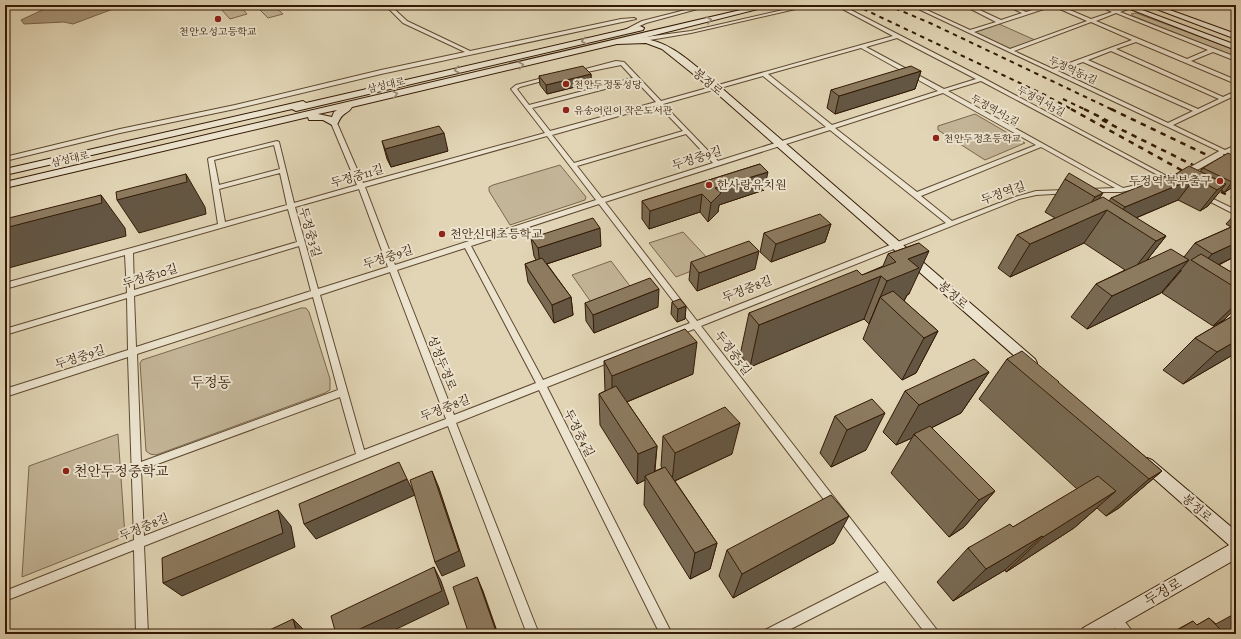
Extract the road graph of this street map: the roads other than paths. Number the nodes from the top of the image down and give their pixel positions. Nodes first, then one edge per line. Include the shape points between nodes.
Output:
1 (387, 5) edge
2 (710, 5) edge
3 (743, 5) edge
4 (771, 5) edge
5 (811, 5) edge
6 (837, 5) edge
7 (912, 5) edge
8 (965, 5) edge
9 (1007, 5) edge
10 (1053, 5) edge
11 (1099, 5) edge
12 (1141, 5) edge
13 (1149, 5) edge
14 (1128, 6) edge
15 (1116, 12) junction
16 (1027, 14) junction
17 (634, 19) dead end
18 (1092, 21) junction
19 (1001, 22) junction
20 (684, 26) junction
21 (622, 32) junction
22 (970, 32) junction
23 (664, 36) junction
24 (898, 36) junction
25 (1236, 37) edge
26 (638, 40) junction
27 (1136, 40) junction
28 (1236, 41) edge
29 (617, 42) junction
30 (1236, 45) edge
31 (861, 46) junction
32 (1236, 48) edge
33 (669, 49) junction
34 (1111, 49) junction
35 (1212, 50) junction
36 (1009, 51) junction
37 (470, 53) junction
38 (1236, 59) edge
39 (1084, 60) junction
40 (1187, 61) junction
41 (1054, 71) junction
42 (571, 73) edge
43 (764, 74) junction
44 (556, 77) edge
45 (637, 79) junction
46 (981, 79) junction
47 (1236, 82) edge
48 (715, 87) junction
49 (942, 91) junction
50 (1236, 93) edge
51 (352, 94) junction
52 (1224, 98) junction
53 (659, 103) junction
54 (353, 105) junction
55 (528, 107) junction
56 (1198, 111) junction
57 (334, 123) junction
58 (280, 124) junction
59 (1169, 125) junction
60 (831, 127) junction
61 (687, 132) junction
62 (550, 134) junction
63 (779, 144) junction
64 (1041, 145) junction
65 (1236, 147) edge
66 (1223, 153) junction
67 (1236, 157) edge
68 (5, 159) edge
69 (717, 164) junction
70 (573, 165) junction
71 (283, 170) junction
72 (5, 172) edge
73 (5, 178) edge
74 (1169, 180) junction
75 (5, 185) edge
76 (1180, 185) edge
77 (361, 186) junction
78 (216, 188) junction
79 (1122, 190) junction
80 (5, 192) edge
81 (1194, 192) edge
82 (916, 195) junction
83 (601, 201) junction
84 (291, 206) junction
85 (1236, 213) edge
86 (952, 224) junction
87 (222, 225) junction
88 (301, 243) junction
89 (467, 244) junction
90 (895, 245) junction
91 (129, 251) junction
92 (391, 269) junction
93 (5, 286) edge
94 (315, 293) junction
95 (130, 294) junction
96 (695, 324) junction
97 (5, 332) edge
98 (132, 352) junction
99 (1041, 372) edge
100 (541, 384) junction
101 (343, 392) junction
102 (5, 393) edge
103 (451, 420) junction
104 (1136, 454) edge
105 (361, 455) junction
106 (136, 468) junction
107 (1236, 542) edge
108 (139, 543) junction
109 (1236, 550) edge
110 (887, 574) junction
111 (5, 596) edge
112 (1115, 620) junction
113 (142, 634) edge
114 (533, 634) edge
115 (666, 634) edge
116 (769, 634) edge
117 (933, 634) edge
118 (1089, 634) edge
119 (1127, 634) edge

1 - 37 street via 405,22
2 - 21 street via 644,22
3 - 21 main road, 삼성대로
20 -> 4 main road, 삼성대로
5 - 23 street
6 - 24 street, 두정역서3길
7 - 22 street, 두정역동1길
8 - 19 street
9 - 16 street
10 - 16 street
10 - 18 street
11 - 15 street
12 - 28 main road
13 - 25 main road
14 - 15 street
14 - 30 main road
14 - 32 main road
15 - 18 street
15 - 35 street
16 - 19 street
17 - 37 street
18 - 27 street
18 - 36 street
19 - 22 street
20 - 23 main road
20 - 29 main road, 삼성대로
21 -> 51 main road, 삼성대로
22 - 36 street, 두정역동1길
23 - 26 street
23 - 33 main road
24 - 31 street, 두정중11길
24 - 46 street, 두정역서3길
26 - 29 main road
26 - 33 main road via 656,43
27 - 34 street
27 - 40 street
54 -> 29 main road, 삼성대로
31 - 43 street, 두정중11길
31 - 49 street, 두정역서2길
33 - 48 main road, 봉정로
34 - 39 street
34 - 52 street
35 - 38 street
35 - 40 street
36 - 41 street, 두정역동1길
37 - 68 street
39 - 41 street
39 - 56 street
40 - 47 street
41 - 59 street, 두정역동1길
42 - 45 street via 622,63
43 - 48 street, 두정중11길
43 - 60 street
44 - 55 street, 두정중5길 via 515,87
45 - 53 street
45 - 55 street
46 - 49 street, 두정중9길
46 - 74 street, 두정역서3길
48 - 53 street, 두정중11길
48 - 63 main road, 봉정로
49 - 60 street, 두정중9길
49 - 64 street, 두정역서2길
50 - 52 street
51 - 72 main road
51 - 73 main road, 삼성대로
52 - 56 street
53 - 61 street
53 - 62 street, 두정중11길
54 - 57 main road via 337,114
54 - 58 main road
54 - 75 main road, 삼성대로
55 - 62 street, 두정중5길
56 - 59 street
57 - 58 main road via 328,118 316,117
57 - 77 street, 성정두정로
58 - 80 main road
59 - 66 street, 두정역동1길
60 - 63 street, 두정중9길
60 - 82 street
61 - 69 street
61 - 70 street
62 - 70 street, 두정중5길
62 - 77 street, 두정중11길
63 - 69 street, 두정중9길
63 - 90 main road, 봉정로
64 - 79 street, 두정역서2길
64 - 82 street
65 - 66 street, 두정역길
66 - 67 street, 두정역동1길
66 - 74 street, 두정역길, bridge
69 - 83 street, 두정중9길
70 - 83 street, 두정중5길
71 - 78 street
71 - 78 street, 두정중3길 via 277,143 211,159
71 - 84 street, 두정중3길
74 - 76 street, 두정역서3길
74 - 79 street, 두정역길
77 - 84 street, 두정중11길
77 - 92 street, 성정두정로
78 - 87 street, 두정중3길
79 - 86 street, 두정역길 via 1036,193
81 - 85 street
82 - 86 street
83 - 89 street, 두정중9길
83 - 96 street, 두정중5길
84 - 87 street, 두정중11길
84 - 88 street, 두정중3길
86 - 90 street, 두정역길
87 - 91 street, 두정중11길
88 - 94 street, 두정중3길
88 - 95 street, 두정중10길
89 - 92 street, 두정중9길
89 - 100 street, 두정중4길
90 - 96 street, 두정중8길
90 - 99 main road, 봉정로
91 - 93 street, 두정중11길
91 - 95 street
92 - 94 street, 두정중9길
92 - 103 street, 성정두정로
94 - 98 street, 두정중9길
94 - 101 street, 두정중3길
95 - 97 street, 두정중10길
95 - 98 street
96 - 100 street, 두정중8길
96 - 110 street, 두정중5길
98 - 102 street, 두정중9길
98 - 106 street
100 - 103 street, 두정중8길
100 - 115 street, 두정중4길
101 - 105 street, 두정중3길
101 - 106 street
103 - 105 street, 두정중8길
103 - 114 street, 성정두정로
104 - 107 main road, 봉정로
105 - 108 street, 두정중8길
106 - 108 street
108 - 111 street, 두정중8길
108 - 113 street
109 - 112 main road, 두정로
110 - 116 street
110 - 117 street, 두정중5길
112 - 118 main road, 두정로
112 - 119 street

